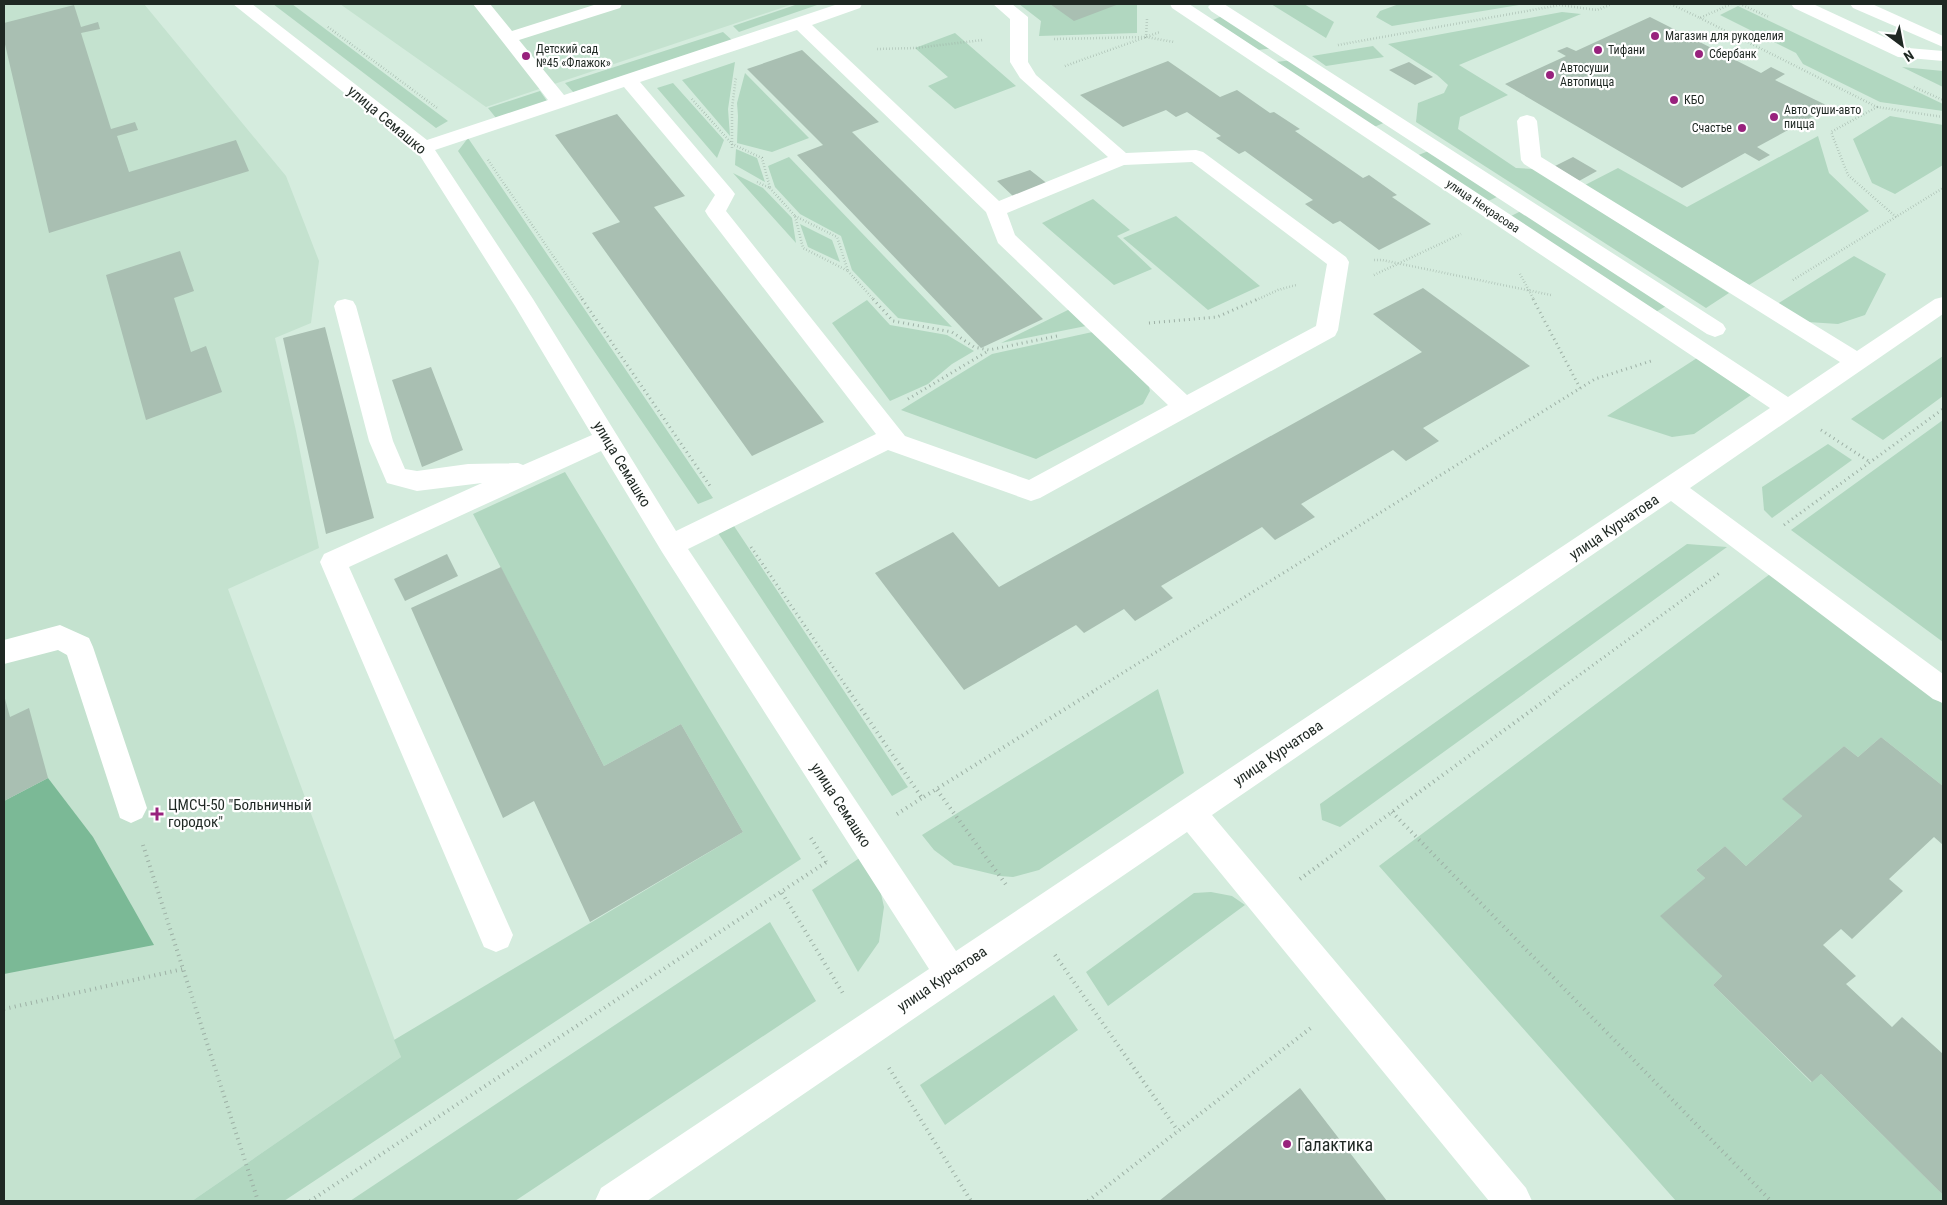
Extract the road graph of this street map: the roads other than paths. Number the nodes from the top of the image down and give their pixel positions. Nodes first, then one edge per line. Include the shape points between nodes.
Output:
1 (242, 4) edge
2 (481, 4) edge
3 (614, 4) edge
4 (854, 4) edge
5 (1002, 4) edge
6 (1178, 4) edge
7 (1800, 4) edge
8 (1859, 4) edge
9 (1206, 11) edge
10 (800, 24) junction
11 (508, 38) junction
12 (1943, 42) edge
13 (1943, 56) edge
14 (628, 80) junction
15 (560, 102) junction
16 (1527, 121) dead end
17 (424, 147) junction
18 (1120, 159) junction
19 (996, 210) junction
20 (1943, 304) edge
21 (345, 306) dead end
22 (1715, 329) dead end
23 (1858, 362) junction
24 (1185, 407) junction
25 (1789, 409) junction
26 (892, 437) junction
27 (607, 438) junction
28 (530, 473) junction
29 (1672, 488) junction
30 (671, 545) junction
31 (4, 652) edge
32 (1943, 690) edge
33 (131, 808) road end
34 (1190, 812) junction
35 (496, 935) dead end
36 (951, 973) junction
37 (614, 1201) edge
38 (1513, 1201) edge

1 - 17 street, улица Семашко
2 - 11 street
3 - 11 street
4 - 10 street
5 - 18 street via 1019,18 1019,62 1029,78
6 - 9 street, улица Некрасова
7 - 13 street via 1904,53
8 - 12 street
9 - 22 street, улица Некрасова
9 - 25 street, улица Некрасова via 1498,216
10 - 14 street
10 - 19 street
11 - 15 street
14 - 15 street
14 - 26 street via 724,194 715,211
15 - 17 street
16 - 23 street via 1531,160
17 - 27 street, улица Семашко
18 - 19 street
18 - 24 street via 1196,156 1338,262 1327,330
19 - 24 street via 1005,238
20 - 23 street, улица Курчатова
21 - 28 street via 381,441 396,476 417,481 468,474
23 - 25 street, улица Курчатова
24 - 26 street via 1031,491 896,443
25 - 29 street, улица Курчатова
26 - 30 street
27 - 28 street
27 - 30 street, улица Семашко
28 - 35 street via 333,562
29 - 32 street
29 - 34 street, улица Курчатова
30 - 36 street, улица Семашко
31 - 33 street via 60,637 79,647
34 - 36 street, улица Курчатова
34 - 38 street
36 - 37 street, улица Курчатова

